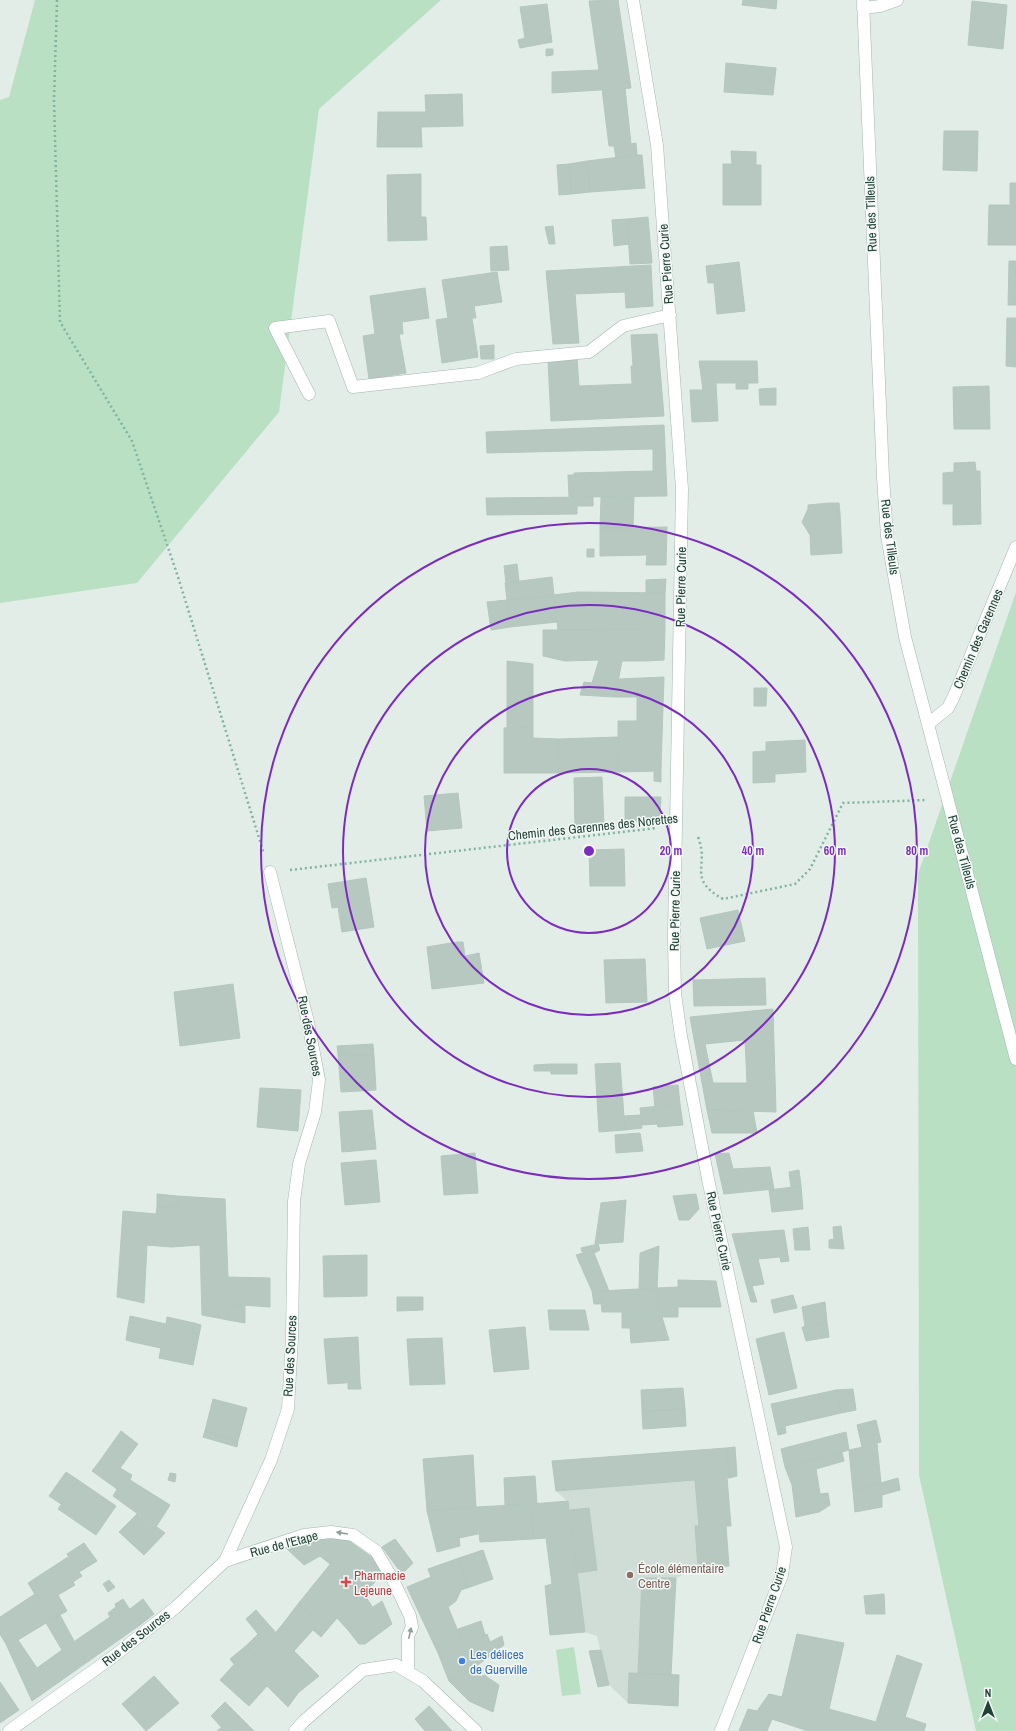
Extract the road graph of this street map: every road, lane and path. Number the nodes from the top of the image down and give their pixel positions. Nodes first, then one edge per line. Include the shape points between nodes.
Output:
1 (57, 0) edge
2 (633, 0) edge
3 (897, 0) edge
4 (863, 4) edge
5 (670, 315) junction
6 (309, 394) dead end
7 (1016, 546) edge
8 (928, 724) junction
9 (941, 771) junction
10 (676, 826) junction
11 (270, 872) junction
12 (1016, 1059) edge
13 (225, 1561) junction
14 (408, 1672) junction
15 (9, 1731) edge
16 (296, 1731) edge
17 (476, 1731) edge
18 (722, 1731) edge

1 - 11 path via 54,100 60,322 132,441 178,577
2 - 5 street, Rue Pierre Curie via 657,145
3 - 4 street via 880,6
4 - 8 street, Rue des Tilleuls via 887,536 905,637
5 - 6 street via 623,326 589,352 516,359 478,373 353,387 329,321 275,328
5 - 10 street, Rue Pierre Curie via 682,489
7 - 8 street, Chemin des Garennes via 954,696 948,708
8 - 9 street, Rue des Tilleuls
9 - 10 path, Chemin des Garennes des Norettes via 930,800 843,803 810,869 795,884 753,894 723,899 710,892 701,882 701,846 694,828
9 - 12 street, Rue des Tilleuls
10 - 11 path, Chemin des Garennes des Norettes
10 - 18 street, Rue Pierre Curie via 675,987 681,1036 786,1547 782,1575
11 - 13 street, Rue des Sources via 306,1015 319,1080 315,1112 299,1164 294,1201 288,1409 271,1460
14 -> 13 street, Rue de l'Etape via 408,1636 412,1627 410,1616 376,1551 353,1535 331,1532 304,1535
13 - 15 street, Rue des Sources via 175,1608 114,1656
14 - 16 street via 396,1665 363,1670 304,1721
14 - 17 street via 423,1680

